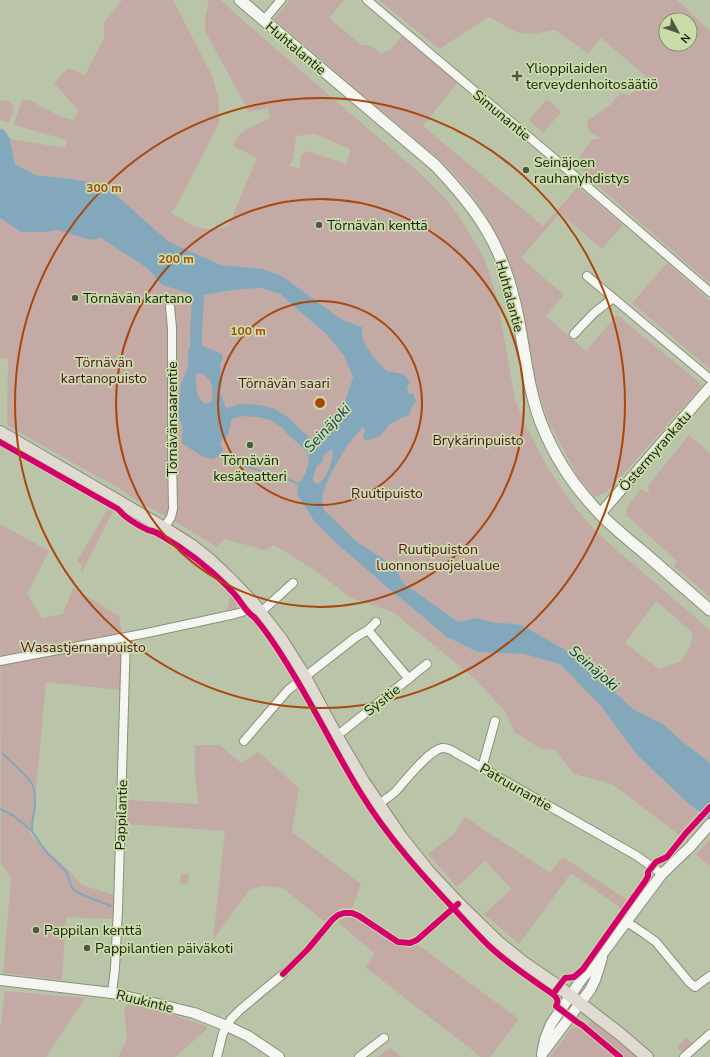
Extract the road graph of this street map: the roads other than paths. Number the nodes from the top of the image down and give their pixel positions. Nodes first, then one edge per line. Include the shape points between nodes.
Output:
1 (240, 0) edge
2 (281, 0) edge
3 (367, 0) edge
4 (264, 20) junction
5 (587, 276) dead end
6 (710, 292) edge
7 (613, 298) junction
8 (170, 307) dead end
9 (574, 334) dead end
10 (710, 379) edge
11 (710, 387) edge
12 (0, 432) edge
13 (600, 514) junction
14 (164, 528) junction
15 (293, 583) dead end
16 (257, 608) junction
17 (710, 610) edge
18 (376, 622) dead end
19 (368, 630) junction
20 (126, 637) junction
21 (0, 661) edge
22 (427, 664) dead end
23 (305, 677) junction
24 (409, 679) junction
25 (495, 721) dead end
26 (336, 735) junction
27 (244, 741) dead end
28 (482, 768) junction
29 (379, 804) junction
30 (710, 824) edge
31 (662, 874) junction
32 (627, 922) junction
33 (282, 974) dead end
34 (710, 976) edge
35 (0, 980) edge
36 (112, 992) junction
37 (575, 1000) junction
38 (227, 1026) junction
39 (710, 1034) edge
40 (384, 1038) dead end
41 (541, 1056) edge
42 (217, 1057) edge
43 (279, 1057) edge
44 (359, 1057) edge
45 (647, 1057) edge
46 (684, 1057) edge

1 - 4 main road, Huhtalantie
2 - 4 street
3 - 6 street, Simunantie
4 - 13 main road, Huhtalantie via 435,165 467,201 497,250 513,294 528,380 541,423 562,464
5 - 7 street
7 - 9 street
7 - 10 street
8 - 14 street, Törnävänsaarentie via 173,509
11 - 13 street, Östermyrankatu
12 - 14 main road
13 - 17 main road, Huhtalantie
14 - 16 main road via 210,560
15 - 16 street
16 - 20 street
16 - 23 main road
18 - 19 street
19 - 23 street
19 - 24 street
20 - 21 street
20 - 36 street, Pappilantie via 118,909
22 - 24 street, Sysitie
23 - 26 main road
23 - 27 street via 288,690
24 - 26 street, Sysitie
25 - 28 street
26 - 29 main road
28 - 29 street, Patruunantie via 451,750 437,750 426,758 395,792
28 - 31 street, Patruunantie via 637,856
29 - 37 main road via 429,872 477,922 524,963
30 - 31 street
31 - 32 street
32 - 34 street via 656,942 695,987
32 - 37 street via 582,979
33 - 38 street via 234,1015
35 - 36 street, Ruukintie
36 - 38 street, Ruukintie via 194,1013
37 - 41 street via 551,1024 544,1039
37 - 45 main road
38 - 42 street
38 - 43 street, Ruukintie via 248,1036
39 - 46 street
40 - 44 street

